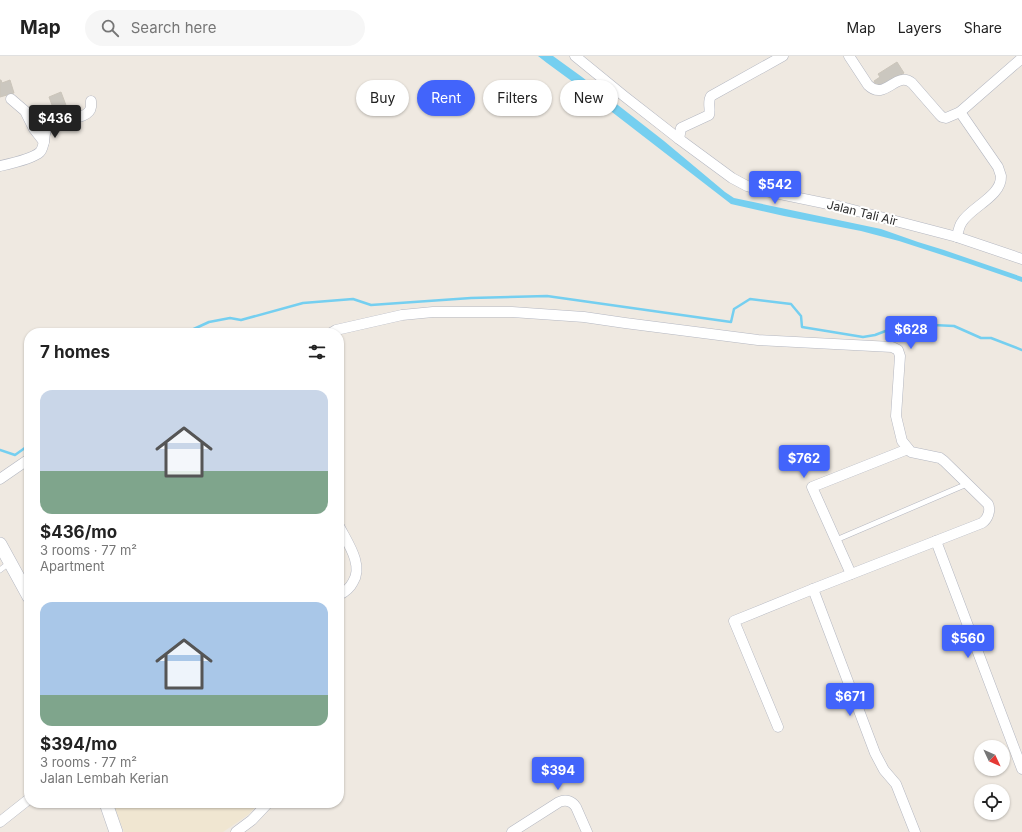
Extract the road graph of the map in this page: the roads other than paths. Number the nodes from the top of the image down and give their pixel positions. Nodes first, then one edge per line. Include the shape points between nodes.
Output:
1 (575, 56) edge
2 (782, 56) edge
3 (848, 56) edge
4 (1022, 58) edge
5 (11, 99) dead end
6 (91, 101) dead end
7 (960, 112) junction
8 (679, 139) junction
9 (44, 142) junction
10 (0, 166) edge
11 (957, 237) junction
12 (1022, 259) edge
13 (344, 328) edge
14 (908, 449) junction
15 (24, 462) edge
16 (0, 479) edge
17 (968, 484) junction
18 (344, 536) edge
19 (836, 540) junction
20 (936, 541) junction
21 (0, 544) edge
22 (5, 566) edge
23 (851, 574) junction
24 (813, 589) junction
25 (24, 591) edge
26 (344, 591) edge
27 (778, 727) dead end
28 (1022, 769) edge
29 (24, 803) edge
30 (108, 808) edge
31 (263, 808) edge
32 (0, 822) edge
33 (116, 832) edge
34 (236, 832) edge
35 (512, 832) edge
36 (587, 832) edge
37 (915, 832) edge

1 - 8 street, Jalan Tali Air
2 - 8 street via 711,96 710,114 683,127
3 - 7 street via 872,89 881,91 899,81 908,80 942,117 950,117
4 - 7 street
5 - 9 street via 23,109
6 - 9 street via 88,113 50,124 46,129
7 - 11 street via 998,167 1001,176 1000,185 994,192 966,216
8 - 11 street, Jalan Tali Air via 746,186 838,206
9 - 10 street via 43,148 34,156
11 - 12 street, Jalan Tali Air
13 - 14 street via 434,312 512,312 584,317 758,340 892,347 900,353 896,416 902,441
14 - 17 street via 943,460
14 - 19 street via 812,487
15 - 16 street
17 - 19 lane
17 - 20 street via 988,504 990,508 987,519
18 - 26 street via 356,560 357,568 356,578
19 - 23 street
20 - 23 street
20 - 28 street
21 - 22 street
22 - 25 street
23 - 24 street
24 - 27 street via 734,621
24 - 37 street via 875,753 884,770 896,784
29 - 32 street
30 - 33 street
31 - 34 street
35 - 36 street via 566,800 576,807

